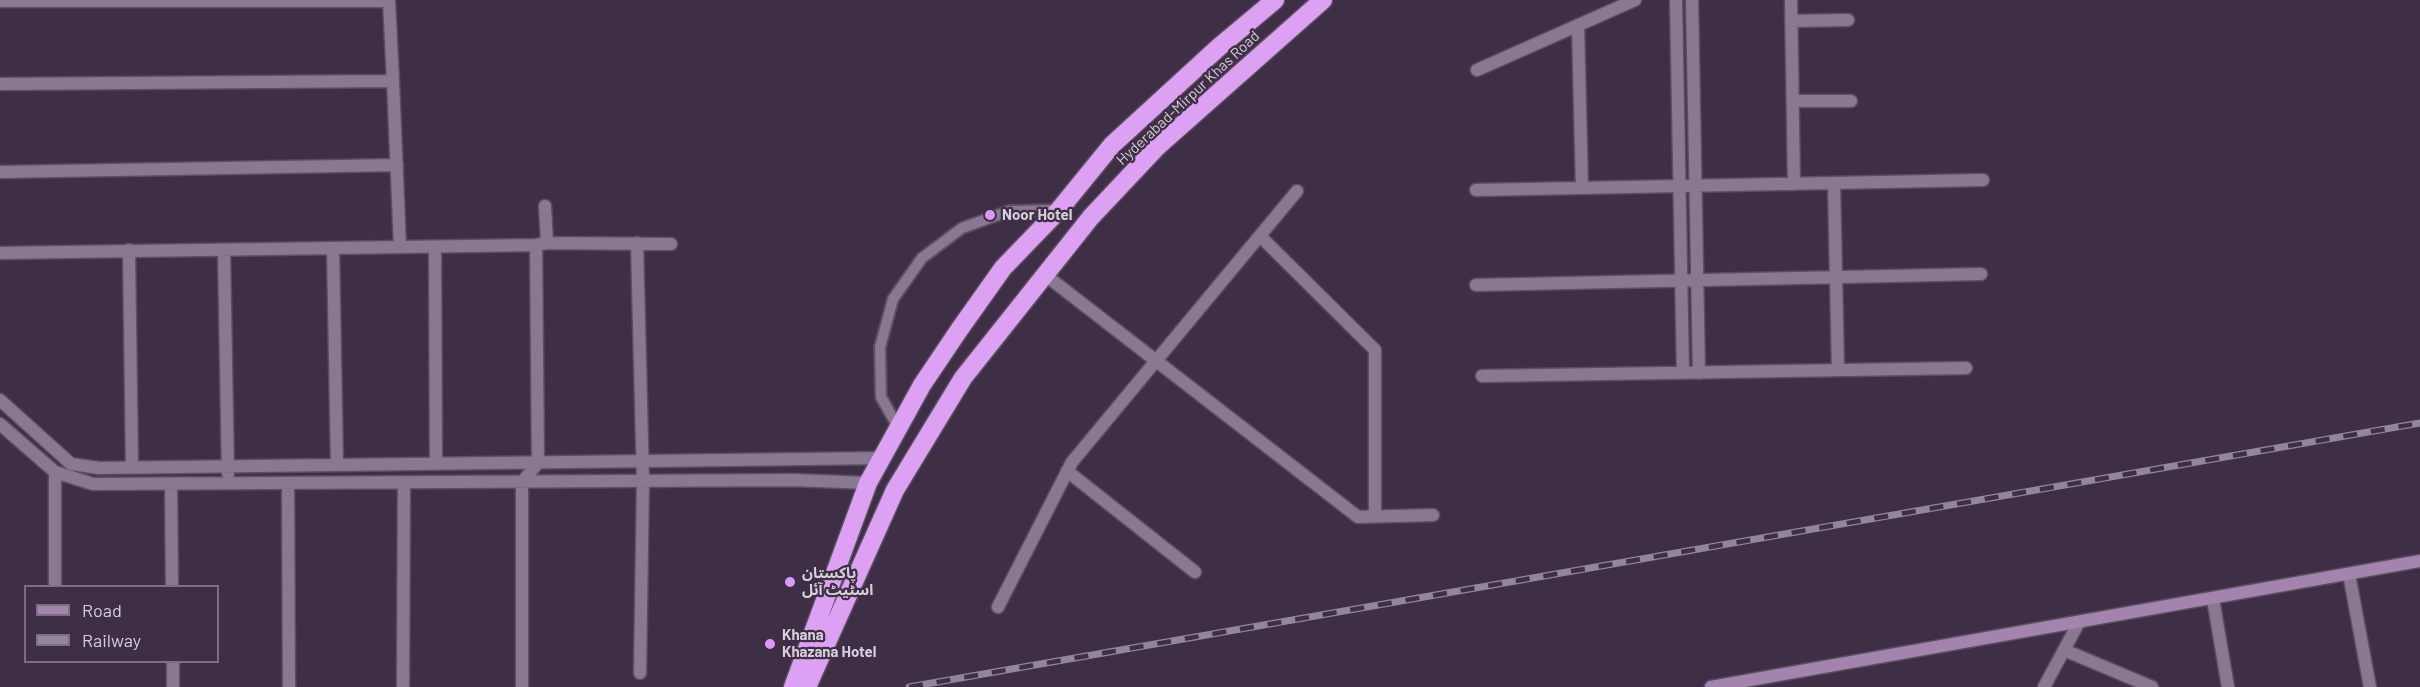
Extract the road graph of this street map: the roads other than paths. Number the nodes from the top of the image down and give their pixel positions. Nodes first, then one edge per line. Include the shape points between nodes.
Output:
1 (1275, 0) edge
2 (1323, 0) edge
3 (1635, 0) edge
4 (1676, 0) edge
5 (1692, 0) edge
6 (1791, 0) edge
7 (0, 1) edge
8 (1848, 20) dead end
9 (1791, 21) junction
10 (1578, 25) junction
11 (1477, 70) dead end
12 (393, 81) junction
13 (0, 84) edge
14 (1851, 100) dead end
15 (1793, 101) junction
16 (397, 165) junction
17 (0, 172) edge
18 (1983, 180) dead end
19 (1834, 183) junction
20 (1794, 184) junction
21 (1679, 186) junction
22 (1696, 186) junction
23 (1582, 188) junction
24 (1476, 190) dead end
25 (1297, 191) dead end
26 (545, 206) dead end
27 (1059, 210) junction
28 (1260, 236) junction
29 (637, 243) junction
30 (541, 244) junction
31 (671, 244) dead end
32 (400, 247) junction
33 (435, 247) junction
34 (333, 249) junction
35 (129, 250) junction
36 (224, 251) junction
37 (0, 253) edge
38 (1044, 274) junction
39 (1981, 274) dead end
40 (1836, 277) junction
41 (1681, 280) junction
42 (1698, 280) junction
43 (1476, 285) dead end
44 (1156, 360) junction
45 (1966, 368) dead end
46 (1838, 370) junction
47 (1683, 373) junction
48 (1699, 373) junction
49 (1482, 376) dead end
50 (0, 400) edge
51 (0, 424) edge
52 (899, 429) junction
53 (883, 458) junction
54 (642, 462) junction
55 (538, 463) junction
56 (436, 464) junction
57 (337, 465) junction
58 (228, 466) junction
59 (132, 467) junction
60 (1066, 471) junction
61 (55, 472) junction
62 (643, 481) junction
63 (404, 482) junction
64 (522, 482) junction
65 (288, 483) junction
66 (868, 483) junction
67 (171, 484) junction
68 (228, 484) junction
69 (1433, 514) dead end
70 (1375, 516) junction
71 (2420, 561) edge
72 (1195, 572) dead end
73 (2349, 574) junction
74 (56, 585) edge
75 (172, 585) edge
76 (2212, 599) junction
77 (998, 608) dead end
78 (2078, 624) junction
79 (2064, 650) junction
80 (173, 663) edge
81 (640, 673) dead end
82 (173, 687) edge
83 (289, 687) edge
84 (403, 687) edge
85 (522, 687) edge
86 (793, 687) edge
87 (807, 687) edge
88 (1711, 687) edge
89 (2044, 687) edge
90 (2152, 687) edge
91 (2228, 687) edge
92 (2370, 687) edge

1 - 27 highway, Hyderabad-Mirpur Khas Road via 1112,145
2 - 38 highway, Hyderabad-Mirpur Khas Road via 1157,147
3 - 10 street
4 - 21 street
5 - 22 street
6 - 9 street
7 - 12 street via 389,1
8 - 9 street
9 - 15 street
10 - 11 street
10 - 23 street
12 - 13 street
12 - 16 street
14 - 15 street
15 - 20 street
16 - 17 street
16 - 32 street
18 - 19 street
19 - 20 street
19 - 40 street
20 - 22 street
21 - 22 street
21 - 23 street
21 - 41 street
22 - 42 street
23 - 24 street
25 - 28 street
26 - 30 street
27 - 52 highway, Hyderabad-Mirpur Khas Road via 1003,268 922,385
27 - 52 lane via 1009,211 962,228 922,258 893,299 880,347 881,397
28 - 44 street
28 - 70 street via 1375,350
29 - 30 street
29 - 31 street
29 - 54 street
30 - 33 street
30 - 55 street
32 - 33 street
32 - 34 street
33 - 56 street
34 - 36 street
34 - 57 street
35 - 36 street
35 - 37 street
35 - 59 street
36 - 58 street
38 - 44 street
38 - 87 highway, Hyderabad-Mirpur Khas Road via 963,378 895,490
39 - 40 street
40 - 42 street
40 - 46 street
41 - 42 street
41 - 43 street
41 - 47 street
42 - 48 street
44 - 60 street
44 - 70 street via 1358,517
45 - 46 street
46 - 48 street
47 - 48 street
47 - 49 street
50 - 59 street via 71,464
51 - 61 street
52 - 53 highway, Hyderabad-Mirpur Khas Road
53 - 54 street
53 - 66 highway, Hyderabad-Mirpur Khas Road
54 - 55 street
54 - 62 street
55 - 56 street
55 - 64 street
56 - 57 street
57 - 58 street
58 - 59 street
58 - 68 street
60 - 72 street
60 - 77 street
61 - 67 street via 93,484
61 - 74 street
62 - 64 street
62 - 66 street
62 - 81 street
63 - 64 street
63 - 65 street
63 - 84 street
64 - 85 street
65 - 68 street
65 - 83 street
66 - 86 highway, Hyderabad-Mirpur Khas Road
67 - 68 street
67 - 75 street
69 - 70 street
71 - 73 street
73 - 76 street
73 - 92 street
76 - 78 street
76 - 91 street
78 - 79 street
78 - 88 street
79 - 89 street
79 - 90 street
80 - 82 street

